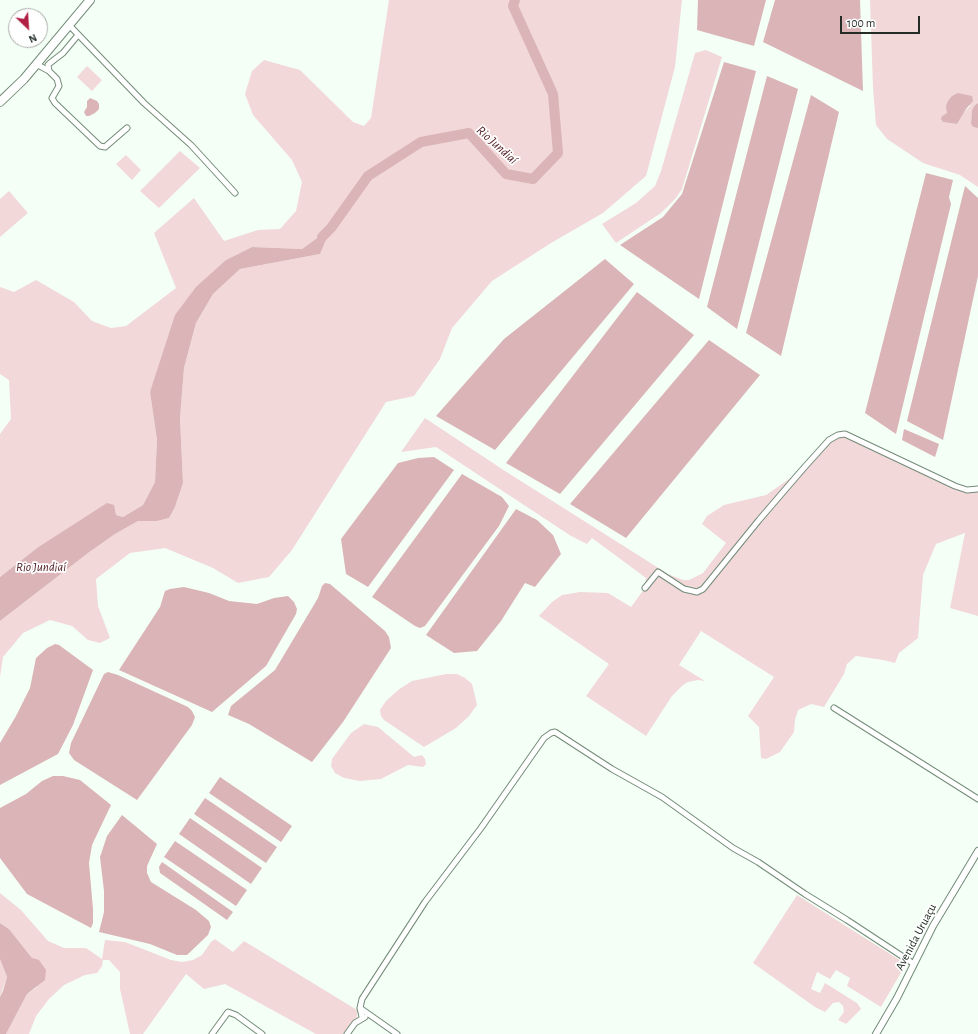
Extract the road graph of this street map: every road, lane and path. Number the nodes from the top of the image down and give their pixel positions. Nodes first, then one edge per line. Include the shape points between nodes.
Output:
1 (90, 0) edge
2 (69, 25) junction
3 (78, 35) junction
4 (36, 64) junction
5 (49, 71) junction
6 (0, 102) edge
7 (127, 128) dead end
8 (235, 192) dead end
9 (978, 489) edge
10 (645, 588) dead end
11 (834, 708) dead end
12 (978, 799) edge
13 (978, 850) edge
14 (914, 964) junction
15 (360, 1008) junction
16 (370, 1016) junction
17 (362, 1017) junction
18 (212, 1034) edge
19 (262, 1034) edge
20 (347, 1034) edge
21 (397, 1034) edge
22 (876, 1034) edge

1 - 2 main road
2 - 3 street
2 - 4 main road
3 - 5 street via 63,53 48,65
3 - 8 street via 144,103 191,145
4 - 5 street
4 - 6 main road
5 - 7 street via 59,83 52,96 53,101 100,146 106,147
9 - 10 street via 967,490 955,486 845,434 838,435 829,440 802,470 703,589 697,592 684,589 658,572
11 - 12 street
13 - 14 street, Avenida Uruaçu via 933,926
14 - 15 street via 733,848 662,798 555,732 544,738 425,902 362,999
14 - 22 street, Avenida Uruaçu
15 - 16 street
15 - 17 street
16 - 17 street
16 - 21 street
17 - 20 street
18 - 19 street via 228,1012

